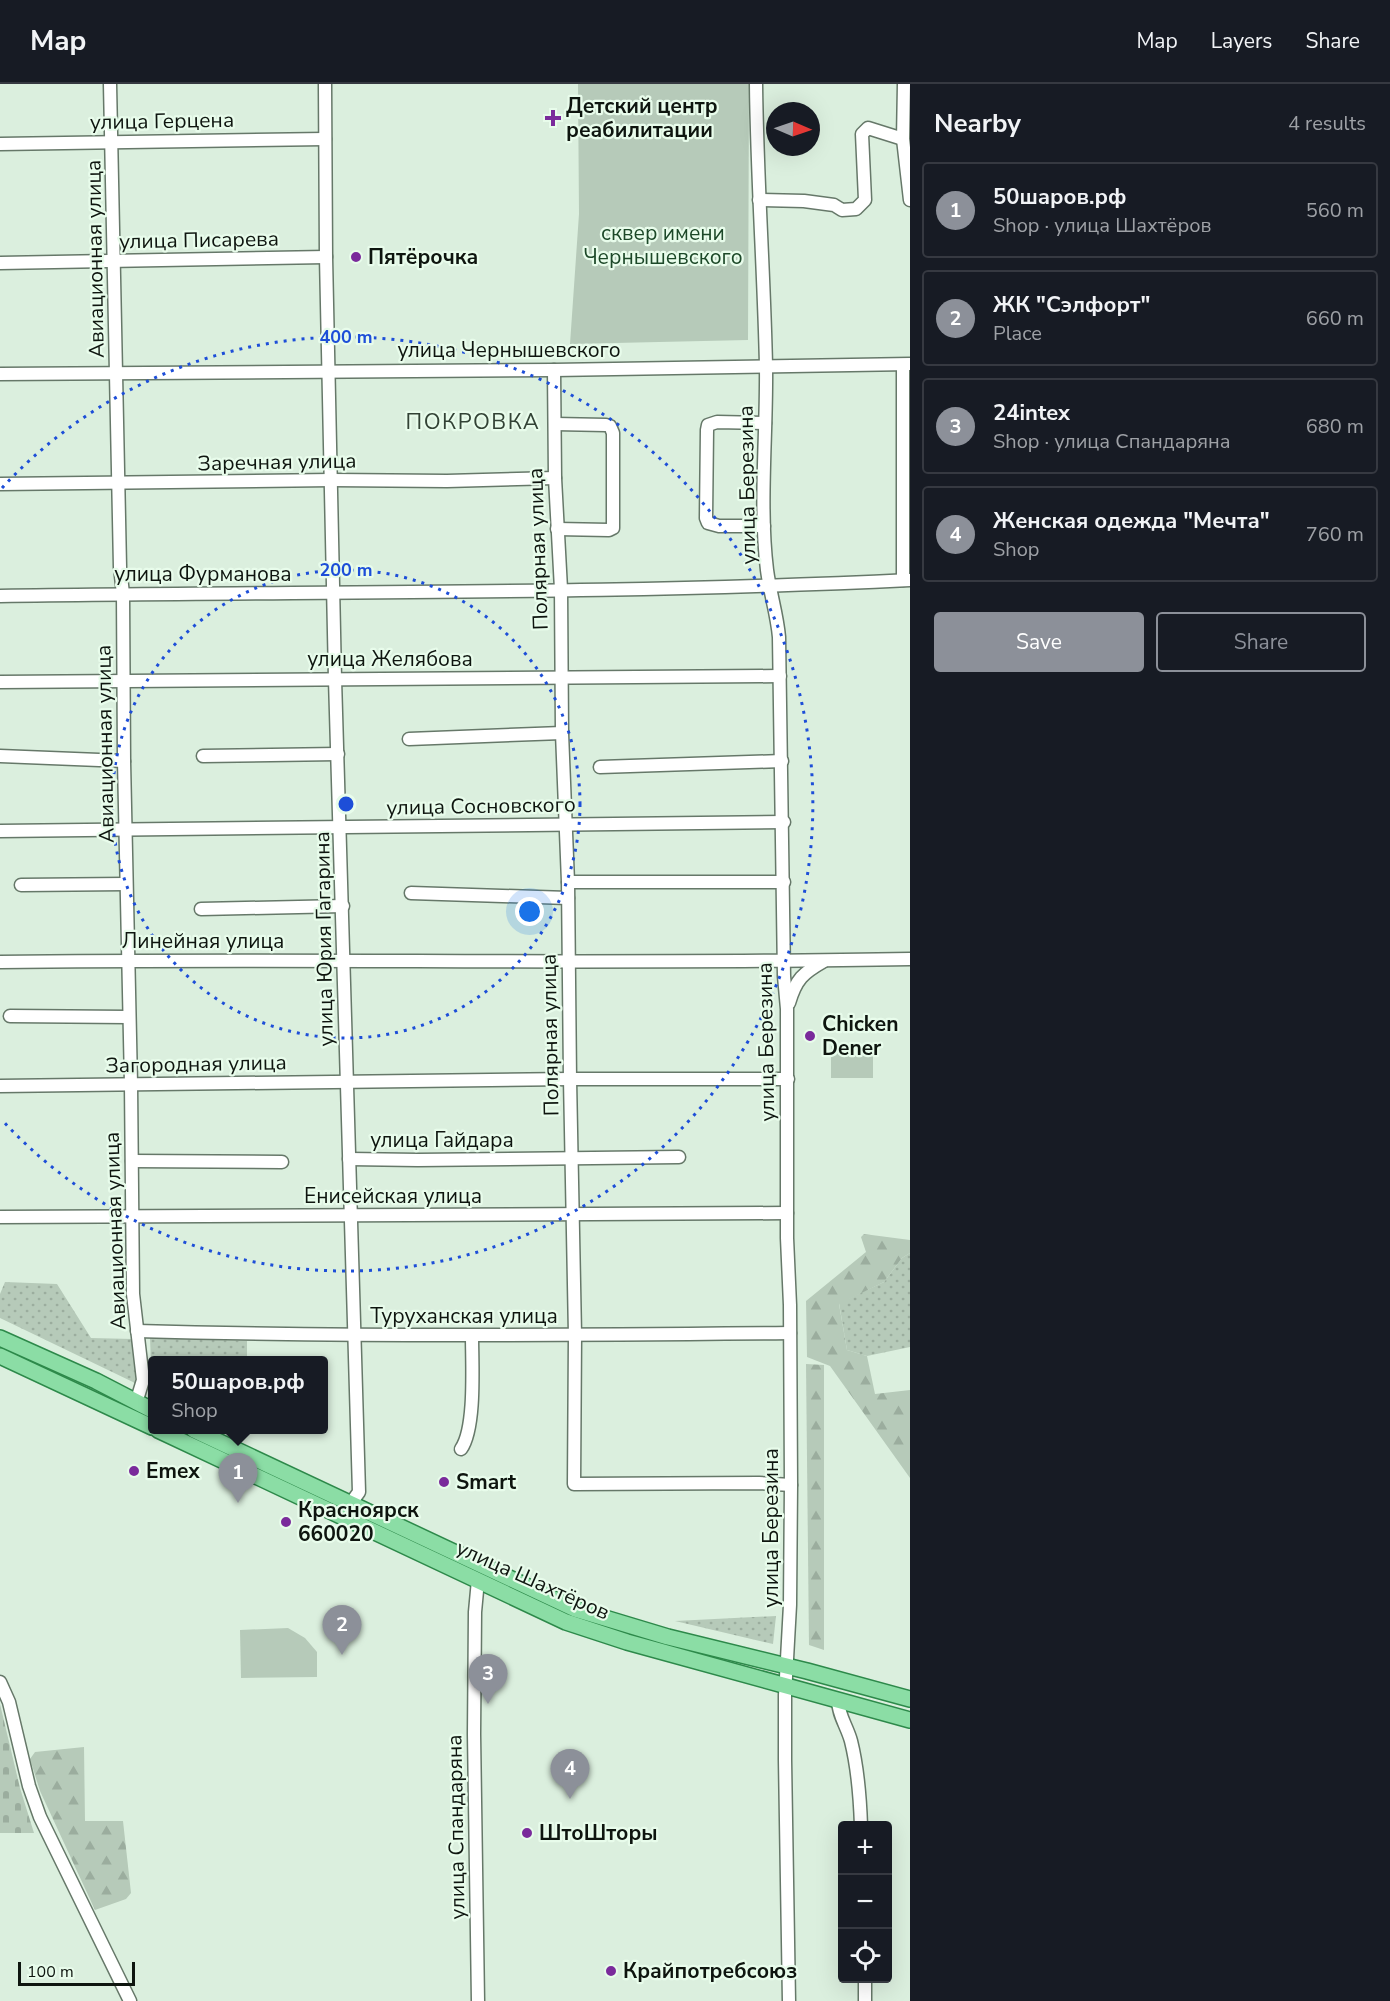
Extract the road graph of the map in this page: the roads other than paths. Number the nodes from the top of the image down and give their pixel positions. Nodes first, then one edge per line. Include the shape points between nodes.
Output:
1 (110, 84) edge
2 (325, 84) edge
3 (756, 84) edge
4 (904, 84) edge
5 (326, 139) junction
6 (903, 139) junction
7 (112, 141) junction
8 (0, 144) edge
9 (759, 200) junction
10 (910, 200) edge
11 (326, 257) junction
12 (114, 262) junction
13 (0, 263) edge
14 (906, 364) edge
15 (766, 366) junction
16 (329, 370) junction
17 (554, 370) junction
18 (117, 373) junction
19 (0, 374) edge
20 (765, 423) junction
21 (555, 424) junction
22 (555, 478) junction
23 (332, 480) junction
24 (118, 483) junction
25 (0, 484) edge
26 (764, 526) junction
27 (557, 529) junction
28 (906, 580) edge
29 (769, 586) junction
30 (561, 589) junction
31 (123, 594) junction
32 (334, 594) junction
33 (0, 596) edge
34 (780, 676) junction
35 (562, 677) junction
36 (335, 679) junction
37 (124, 680) junction
38 (0, 682) edge
39 (562, 733) junction
40 (409, 739) dead end
41 (338, 754) junction
42 (0, 756) edge
43 (203, 756) dead end
44 (123, 761) junction
45 (782, 761) junction
46 (600, 767) dead end
47 (784, 822) junction
48 (566, 824) junction
49 (340, 828) junction
50 (126, 829) junction
51 (0, 831) edge
52 (568, 882) junction
53 (784, 882) junction
54 (126, 884) junction
55 (21, 885) dead end
56 (411, 893) dead end
57 (568, 898) junction
58 (343, 906) junction
59 (201, 909) dead end
60 (910, 959) edge
61 (127, 960) junction
62 (825, 960) junction
63 (784, 961) junction
64 (0, 962) edge
65 (343, 962) junction
66 (569, 962) junction
67 (787, 1009) junction
68 (10, 1016) dead end
69 (128, 1017) junction
70 (570, 1079) junction
71 (788, 1079) junction
72 (347, 1083) junction
73 (131, 1084) junction
74 (0, 1086) edge
75 (679, 1157) dead end
76 (572, 1158) junction
77 (349, 1159) junction
78 (132, 1161) junction
79 (282, 1161) dead end
80 (787, 1213) junction
81 (132, 1215) junction
82 (572, 1215) junction
83 (0, 1217) edge
84 (350, 1217) junction
85 (138, 1331) junction
86 (790, 1333) junction
87 (353, 1335) junction
88 (575, 1335) junction
89 (472, 1336) junction
90 (0, 1338) edge
91 (0, 1356) edge
92 (136, 1403) junction
93 (148, 1408) edge
94 (148, 1425) edge
95 (167, 1434) edge
96 (203, 1434) edge
97 (461, 1449) dead end
98 (791, 1485) junction
99 (351, 1503) junction
100 (478, 1580) junction
101 (788, 1667) junction
102 (0, 1682) edge
103 (786, 1686) junction
104 (910, 1699) edge
105 (838, 1700) junction
106 (910, 1720) edge
107 (861, 1821) edge
108 (865, 1983) edge
109 (130, 2001) edge
110 (478, 2001) edge
111 (789, 2001) edge
112 (865, 2001) edge

1 - 7 street, Авиационная улица
2 - 5 street, улица Юрия Гагарина
3 - 9 street, улица Березина
4 - 6 street
5 - 7 street, улица Герцена
5 - 11 street, улица Юрия Гагарина
6 - 9 street via 868,128 862,134 865,200 856,209 842,210 834,205 804,201
6 - 10 street
7 - 8 street, улица Герцена
7 - 12 street, Авиационная улица
9 - 15 street, улица Березина
11 - 12 street, улица Писарева
11 - 16 street, улица Юрия Гагарина
12 - 13 street, улица Писарева
12 - 18 street, Авиационная улица
14 - 15 street, улица Чернышевского
14 - 28 street
15 - 17 street, улица Чернышевского
15 - 20 street, улица Березина
16 - 17 street, улица Чернышевского
16 - 18 street, улица Чернышевского
16 - 23 street, улица Юрия Гагарина
17 - 21 street, Полярная улица
18 - 19 street, улица Чернышевского
18 - 24 street, Авиационная улица
20 - 26 street, улица Березина
20 - 26 street via 708,425 706,518 708,523 719,526
21 - 22 street, Полярная улица
21 - 27 street via 606,424 613,432 613,528
22 - 23 street, Заречная улица
22 - 27 street, Полярная улица
23 - 24 street, Заречная улица
23 - 32 street, улица Юрия Гагарина
24 - 25 street, Заречная улица
24 - 31 street, Авиационная улица
26 - 29 street, улица Березина
27 - 30 street, Полярная улица
28 - 29 street, улица Фурманова
29 - 30 street, улица Фурманова
29 - 34 street, улица Березина via 777,616
30 - 32 street, улица Фурманова
30 - 35 street, Полярная улица
31 - 32 street, улица Фурманова
31 - 33 street, улица Фурманова
31 - 37 street, Авиационная улица
32 - 36 street, улица Юрия Гагарина
34 - 35 street, улица Желябова
34 - 45 street, улица Березина
35 - 36 street, улица Желябова
35 - 39 street, Полярная улица
36 - 37 street, улица Желябова
36 - 41 street, улица Юрия Гагарина
37 - 38 street, улица Желябова
37 - 44 street, Авиационная улица
39 - 40 street
39 - 48 street, Полярная улица
41 - 43 street
41 - 49 street, улица Юрия Гагарина
42 - 44 street
44 - 50 street, Авиационная улица
45 - 46 street
45 - 47 street, улица Березина
47 - 48 street, улица Сосновского
47 - 53 street, улица Березина
48 - 49 street, улица Сосновского
48 - 52 street, Полярная улица
49 - 50 street, улица Сосновского
49 - 58 street, улица Юрия Гагарина
50 - 51 street, улица Сосновского
50 - 54 street, Авиационная улица
52 - 53 street
52 - 57 street, Полярная улица
53 - 63 street, улица Березина
54 - 55 street
54 - 61 street, Авиационная улица
56 - 57 street
57 - 66 street, Полярная улица
58 - 59 street
58 - 65 street, улица Юрия Гагарина
60 - 62 street, Линейная улица
61 - 64 street, Линейная улица
61 - 65 street, Линейная улица
61 - 69 street, Авиационная улица
62 - 63 street, Линейная улица
62 - 67 street via 800,977
63 - 66 street, Линейная улица
63 - 67 street, улица Березина
65 - 66 street, Линейная улица
65 - 72 street, улица Юрия Гагарина
66 - 70 street, Полярная улица
67 - 71 street, улица Березина
68 - 69 street
69 - 73 street, Авиационная улица
70 - 71 street, Загородная улица
70 - 72 street, Загородная улица
70 - 76 street, Полярная улица
71 - 80 street, улица Березина
72 - 73 street, Загородная улица
72 - 77 street, улица Юрия Гагарина
73 - 74 street, Загородная улица
73 - 78 street, Авиационная улица
75 - 76 street, улица Гайдара
76 - 77 street, улица Гайдара
76 - 82 street, Полярная улица
77 - 84 street, улица Юрия Гагарина
78 - 79 street
78 - 81 street, Авиационная улица
80 - 82 street, Енисейская улица
80 - 86 street, улица Березина
81 - 83 street, Енисейская улица
81 - 84 street, Енисейская улица
81 - 85 street, Авиационная улица via 133,1294
82 - 84 street, Енисейская улица
82 - 88 street, Полярная улица
84 - 87 street, улица Юрия Гагарина
85 - 87 street, Туруханская улица
85 - 92 street, Авиационная улица via 143,1380
86 - 88 street, Туруханская улица
86 - 98 street, улица Березина
87 - 89 street, Туруханская улица
87 - 99 street, улица Юрия Гагарина via 359,1492
88 - 89 street, Туруханская улица
88 - 98 street, Полярная улица via 574,1484
89 - 97 street via 471,1400 466,1440
90 - 92 main road
91 - 94 main road
92 - 93 main road
95 - 100 main road, улица Шахтёров
96 - 99 main road, улица Шахтёров
98 - 101 street, улица Березина
99 - 101 main road, улица Шахтёров via 575,1609 648,1632
100 - 103 main road, улица Шахтёров via 566,1622
100 - 110 street, улица Спандаряна via 474,1612
101 - 103 street, улица Березина
101 - 104 main road, улица Шахтёров
102 - 109 street via 9,1701 40,1817
103 - 105 main road, улица Шахтёров
103 - 111 street, улица Березина
105 - 106 main road, улица Шахтёров
105 - 107 street via 860,1782
108 - 112 street

